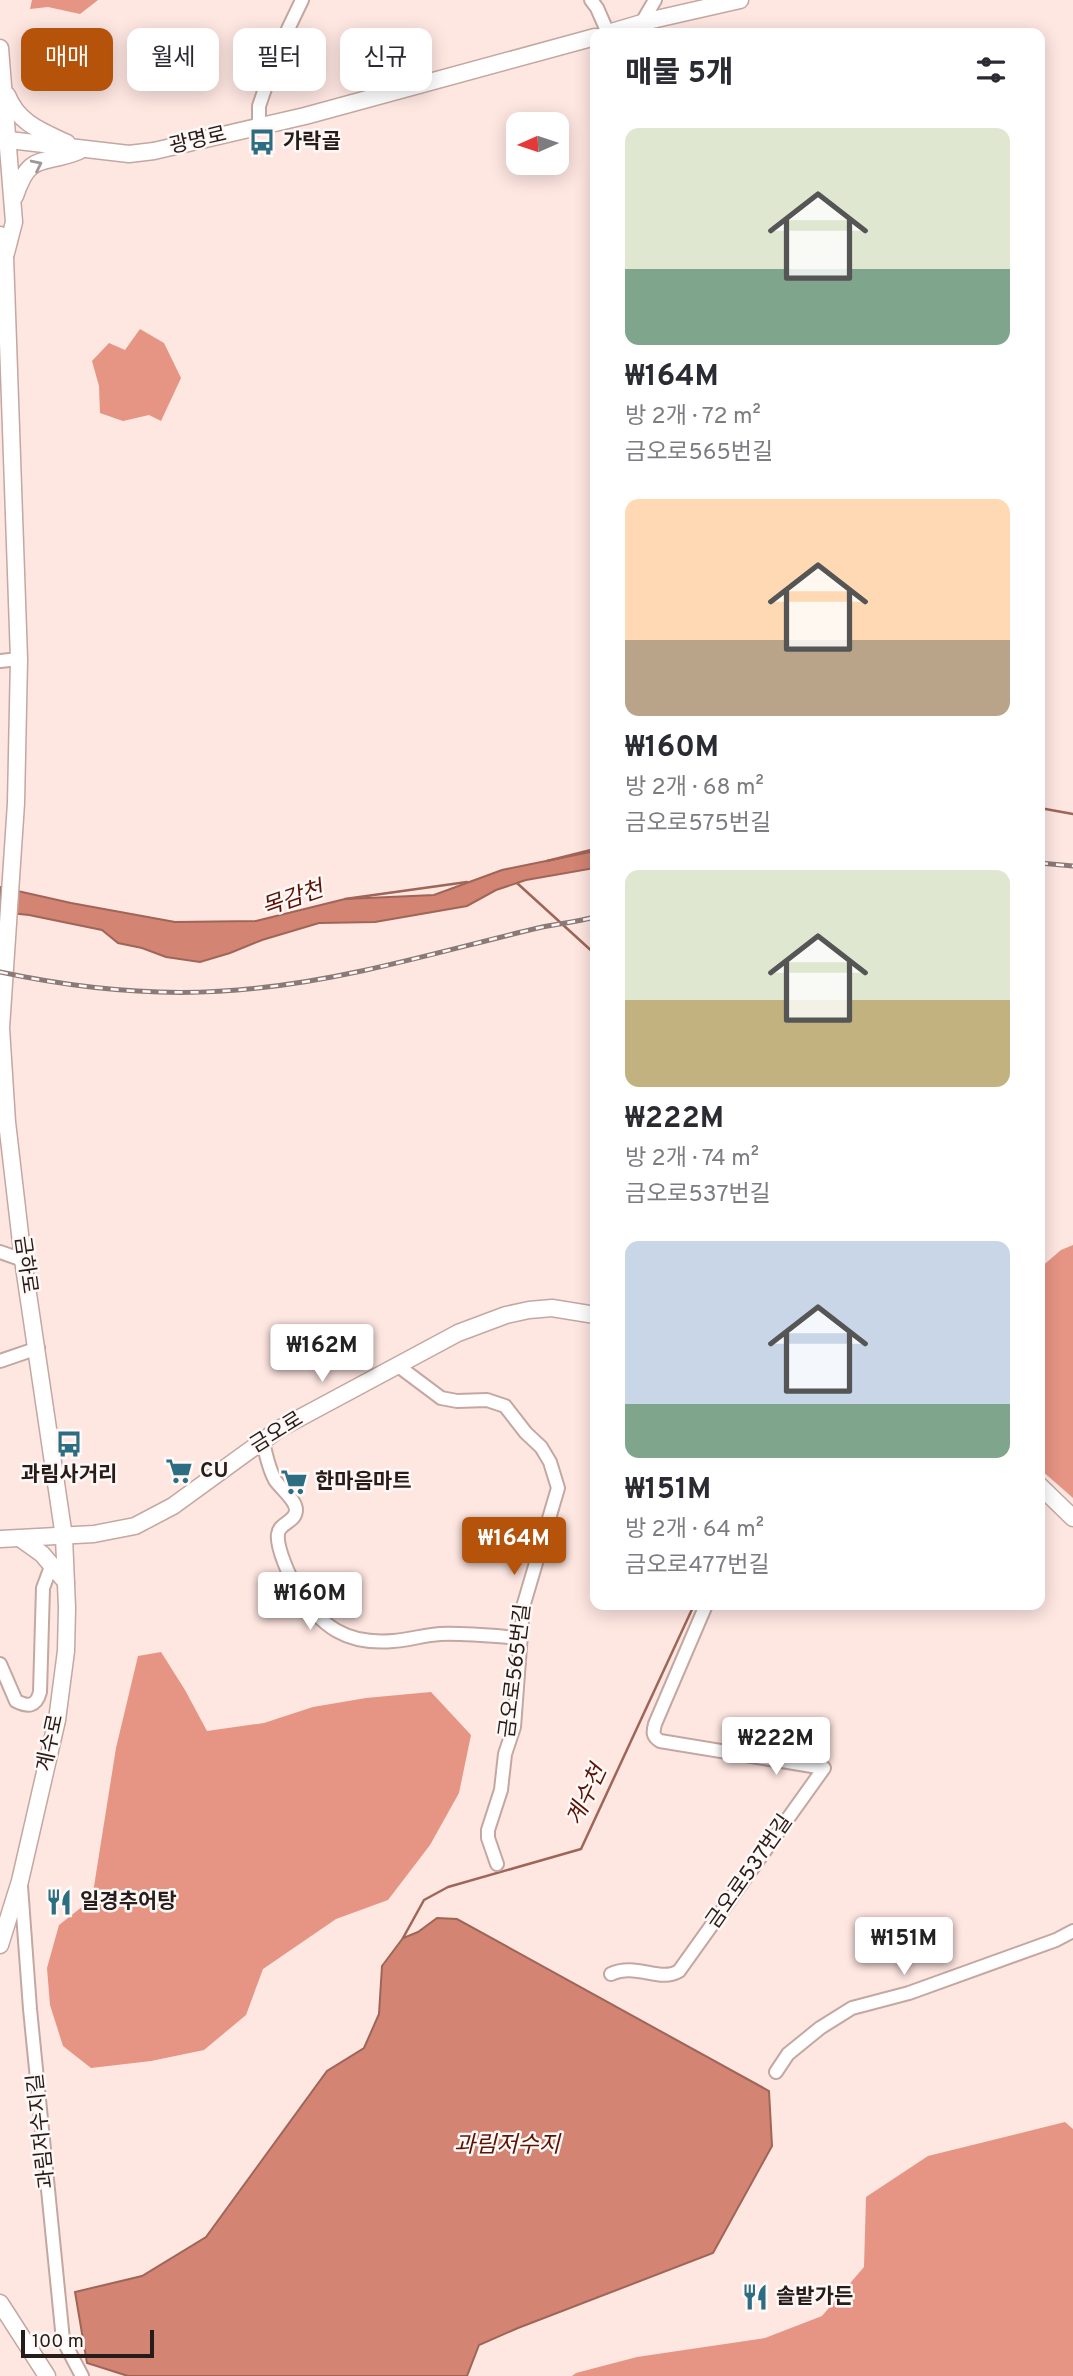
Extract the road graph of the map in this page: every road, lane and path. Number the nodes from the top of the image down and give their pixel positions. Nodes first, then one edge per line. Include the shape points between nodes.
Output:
1 (302, 0) edge
2 (591, 0) edge
3 (655, 0) edge
4 (740, 0) edge
5 (642, 24) junction
6 (606, 28) edge
7 (627, 28) edge
8 (590, 38) edge
9 (0, 48) edge
10 (3, 82) junction
11 (259, 127) junction
12 (4, 139) edge
13 (81, 150) junction
14 (13, 203) junction
15 (0, 235) edge
16 (5, 256) junction
17 (19, 659) junction
18 (0, 661) edge
19 (5, 870) edge
20 (3, 949) edge
21 (0, 1252) edge
22 (23, 1260) junction
23 (590, 1314) edge
24 (38, 1348) junction
25 (0, 1361) edge
26 (397, 1365) junction
27 (262, 1439) junction
28 (1045, 1491) edge
29 (1073, 1518) edge
30 (64, 1537) junction
31 (0, 1539) edge
32 (21, 1539) junction
33 (52, 1564) junction
34 (66, 1582) junction
35 (704, 1610) edge
36 (520, 1638) junction
37 (0, 1664) edge
38 (497, 1864) dead end
39 (20, 1881) junction
40 (1073, 1931) edge
41 (0, 1945) edge
42 (611, 1974) dead end
43 (776, 2072) dead end
44 (0, 2303) edge
45 (47, 2376) edge
46 (82, 2376) edge

1 - 11 street via 259,106
2 - 6 street
3 - 5 street
4 - 5 main road
5 - 7 main road
8 - 11 main road, 광명로
9 - 10 main road
10 - 12 main road
10 - 13 main road via 22,120
11 - 13 main road, 광명로 via 154,151
12 - 13 main road, 광명로
12 - 14 main road
14 -> 13 main road via 26,170 35,163
14 - 16 main road via 14,222
15 - 16 main road
16 - 17 main road
17 - 18 street
17 - 19 main road via 16,803
19 - 20 main road, 금하로
20 - 22 main road, 금하로 via 1,1028 7,1122
21 - 22 street
22 - 24 main road, 금하로
23 - 26 main road, 금오로 via 552,1308 506,1315 458,1333
24 - 25 street
24 - 30 main road, 금하로
26 - 27 main road, 금오로
26 - 36 street, 금오로565번길 via 441,1398 487,1400 505,1406 550,1462 558,1488 527,1589
27 - 30 main road, 금오로 via 154,1517 117,1531
27 - 36 street via 275,1480 296,1511 281,1527 278,1542 301,1595 327,1625 362,1642 443,1634
28 - 29 main road
30 - 32 main road, 금오로
30 - 34 main road, 계수로
31 - 32 main road, 금오로
32 - 33 main road
33 - 34 main road
33 - 37 street via 43,1588 38,1700 25,1706 16,1701
34 - 39 main road, 계수로 via 61,1698
35 - 42 street, 금오로537번길 via 655,1724 655,1738 824,1768 679,1970 670,1975 624,1969
36 - 38 street, 금오로565번길 via 514,1727 505,1754 502,1790 488,1830
39 - 41 main road, 계수로
39 - 46 street, 과림저수지길 via 63,2340
40 - 43 street via 909,1993 852,2008 788,2054
44 - 45 main road

